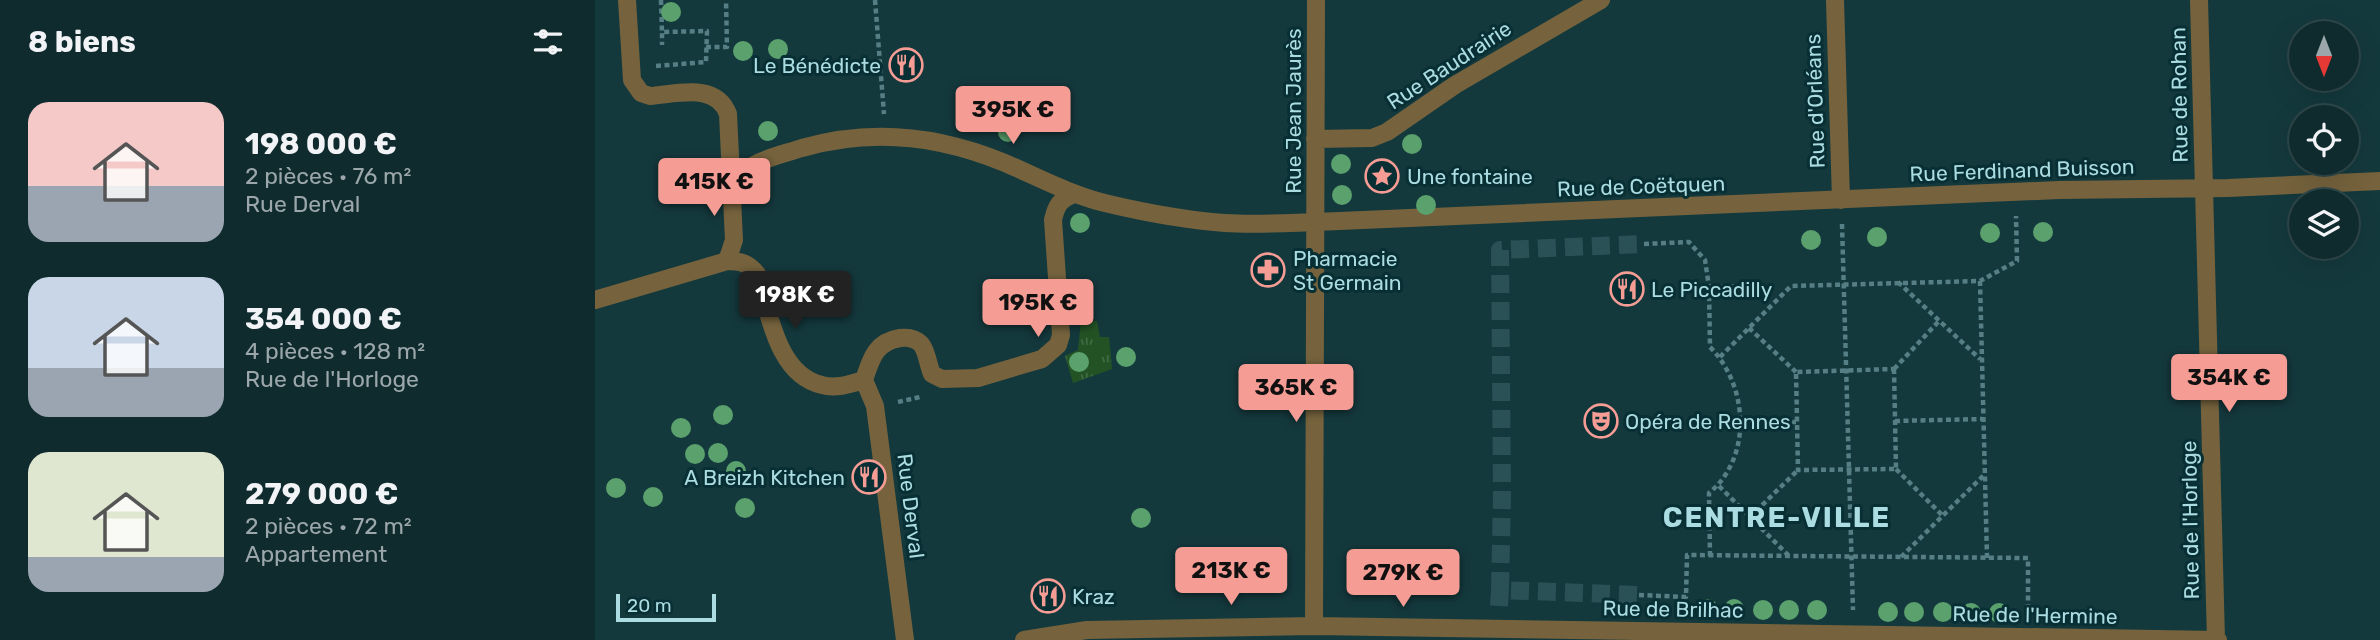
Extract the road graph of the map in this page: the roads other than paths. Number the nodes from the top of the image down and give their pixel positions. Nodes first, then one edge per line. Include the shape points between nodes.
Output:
1 (627, 0) edge
2 (1316, 0) edge
3 (1601, 0) edge
4 (1835, 0) edge
5 (2199, 0) edge
6 (1315, 139) junction
7 (2380, 181) edge
8 (732, 183) junction
9 (2204, 188) junction
10 (1074, 194) junction
11 (1842, 200) junction
12 (1316, 222) junction
13 (727, 261) junction
14 (595, 300) edge
15 (865, 380) junction
16 (1314, 626) junction
17 (1148, 634) edge
18 (1491, 635) edge
19 (1854, 638) edge
20 (905, 640) edge
21 (1024, 640) edge
22 (2217, 640) edge

1 - 8 street via 635,87 650,96 700,92 718,97 728,114
2 - 6 street, Rue Jean Jaurès
3 - 6 street, Rue Baudrairie via 1387,132 1372,138
4 - 11 street, Rue d'Orléans
5 - 9 street, Rue de Rohan
6 - 12 street, Rue Jean Jaurès
7 - 9 street, Rue Ferdinand Buisson
8 - 10 street, Rue de Coëtquen via 763,160 835,139 886,137 947,143
8 - 13 street via 734,240
9 - 11 street, Rue Ferdinand Buisson
9 - 22 street, Rue de l'Horloge
10 - 12 street, Rue de Coëtquen via 1166,216
10 - 15 street via 1063,198 1053,220 1061,335 1052,352 978,378 942,379 932,374 922,345 905,337 888,340 873,353
11 - 12 street, Rue de Coëtquen
12 - 16 street, Rue Jean Jaurès
13 - 14 street
13 - 15 street via 740,261 757,274 783,355 794,371 823,386
15 - 20 street, Rue Derval via 875,406
16 - 17 street, Rue de Brilhac
16 - 18 street, Rue de Brilhac
17 - 21 street, Rue de Brilhac via 1087,630
18 - 19 street, Rue de Brilhac
19 - 22 street, Rue de l'Hermine

